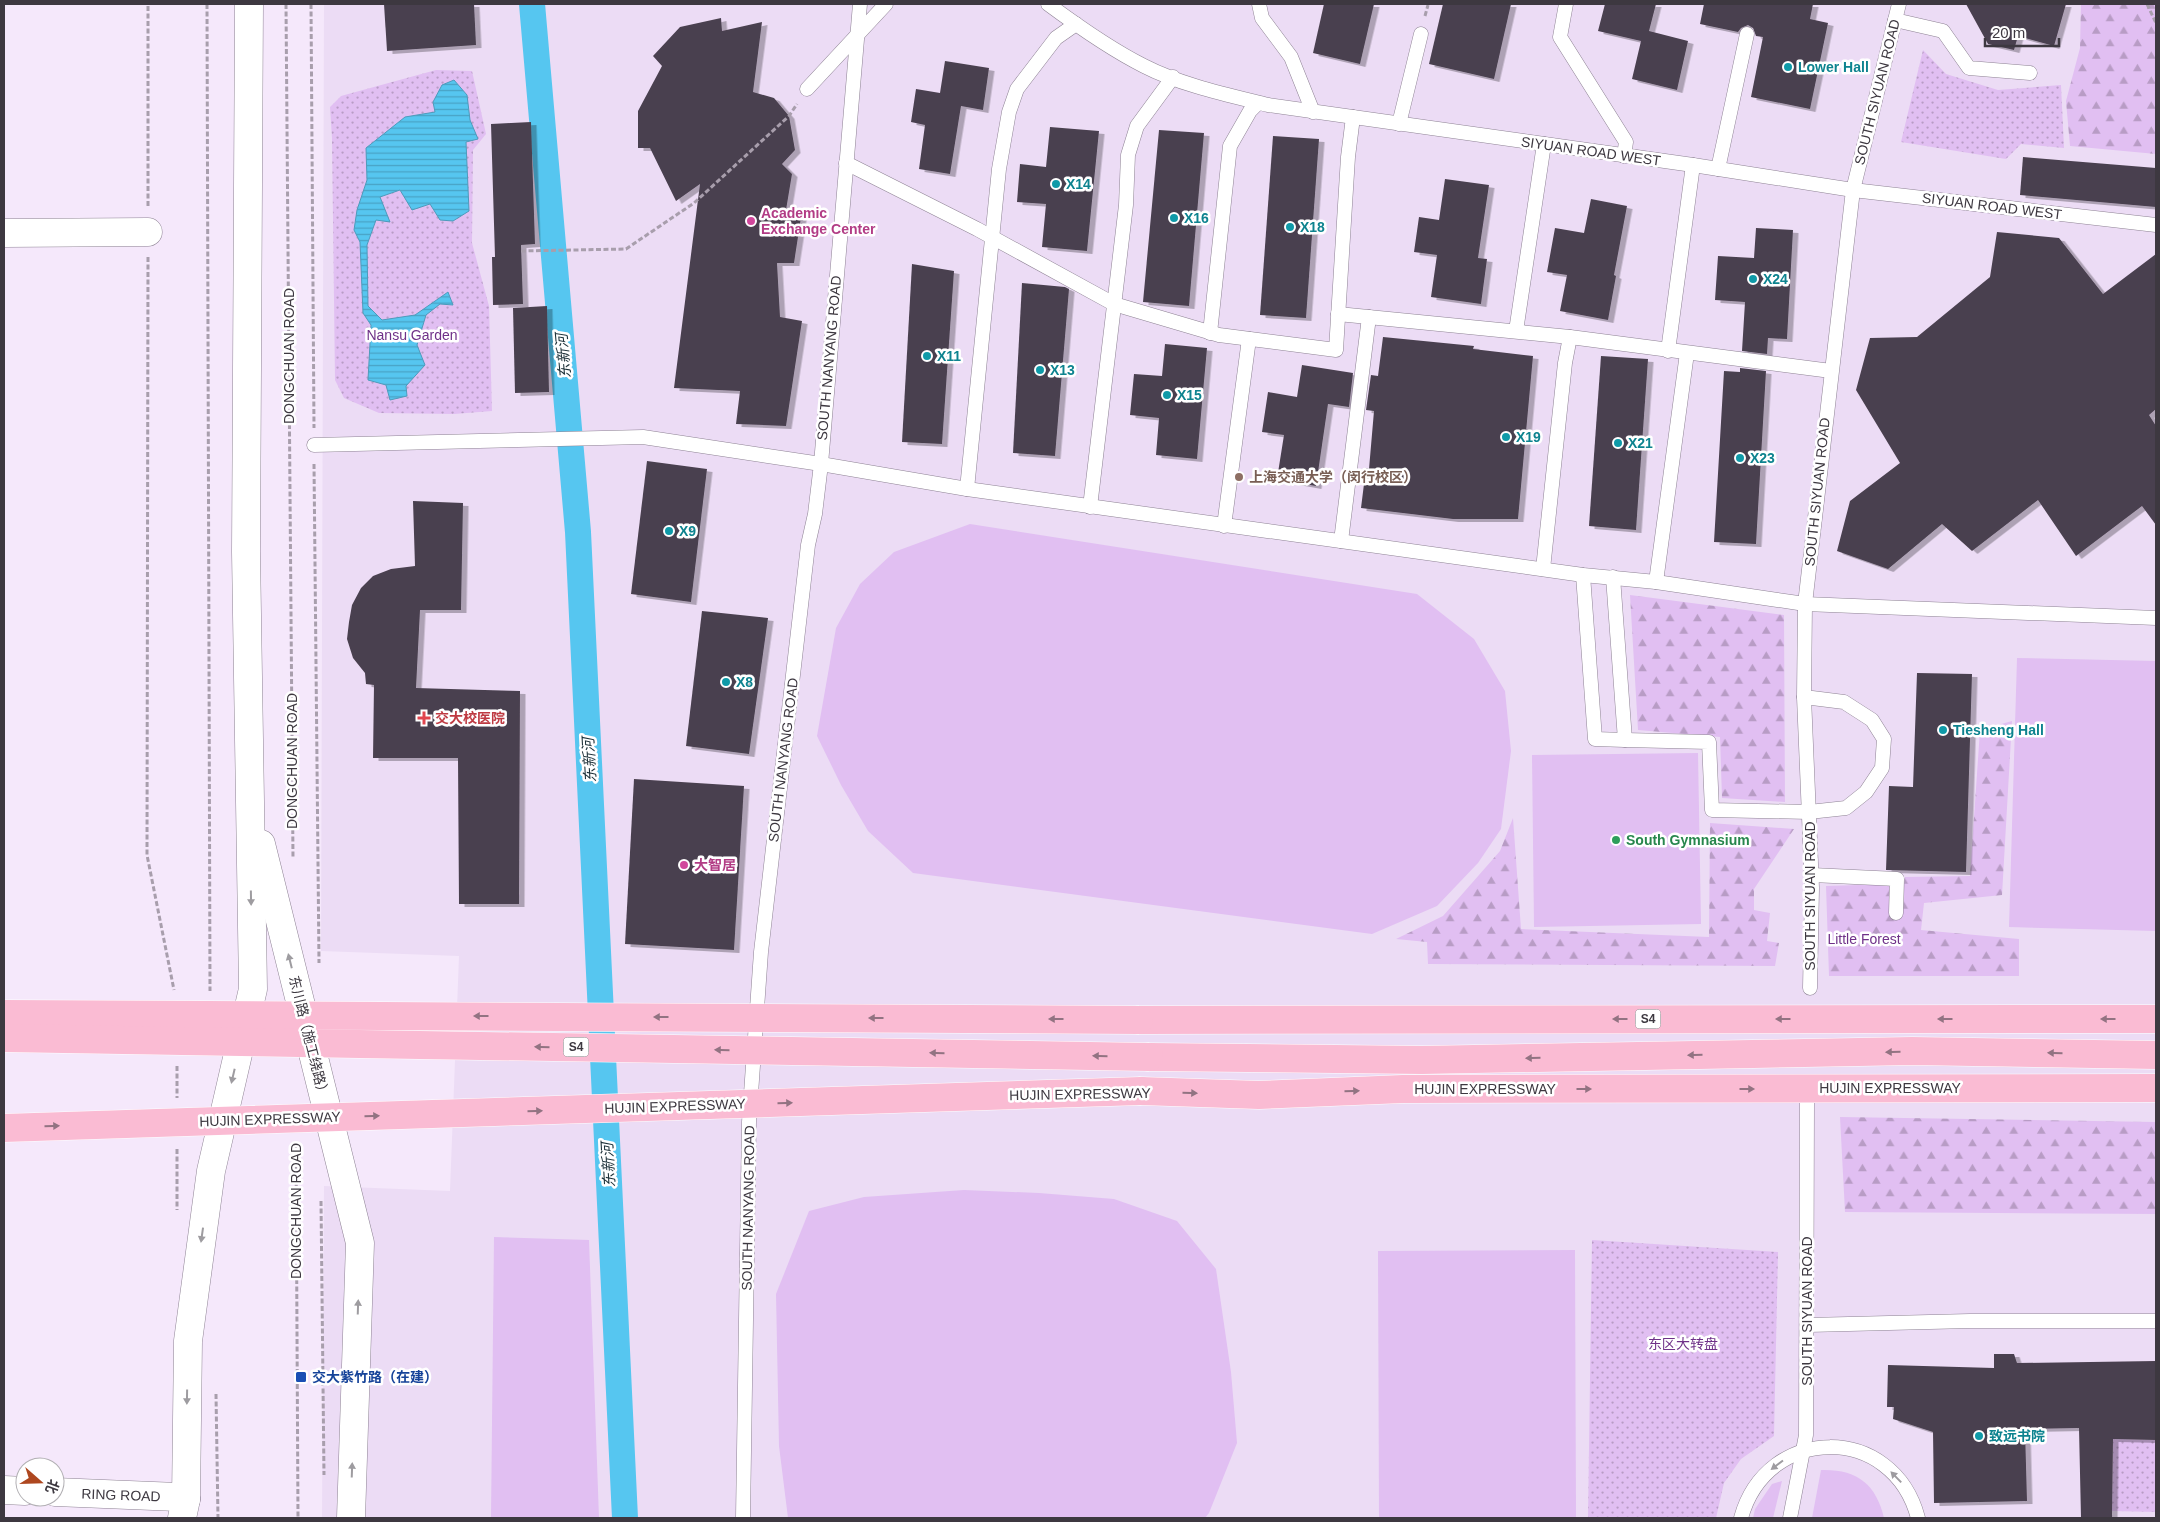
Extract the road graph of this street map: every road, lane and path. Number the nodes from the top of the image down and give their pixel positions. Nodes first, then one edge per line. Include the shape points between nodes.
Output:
1 (148, 4) edge
2 (207, 4) edge
3 (249, 4) edge
4 (286, 4) edge
5 (311, 4) edge
6 (860, 4) edge
7 (886, 4) edge
8 (1048, 4) edge
9 (1259, 4) edge
10 (1566, 4) edge
11 (1899, 4) edge
12 (2147, 4) edge
13 (1895, 20) junction
14 (2156, 22) edge
15 (1076, 24) junction
16 (1421, 34) dead end
17 (1747, 34) dead end
18 (856, 36) junction
19 (2030, 73) dead end
20 (1173, 77) junction
21 (807, 89) joint
22 (1258, 103) junction
23 (1313, 112) junction
24 (1353, 117) junction
25 (1399, 124) junction
26 (1544, 144) junction
27 (1624, 156) junction
28 (846, 164) junction
29 (1693, 165) junction
30 (1718, 169) junction
31 (1852, 190) junction
32 (2156, 225) edge
33 (148, 232) junction
34 (4, 233) edge
35 (992, 238) junction
36 (521, 251) dead end
37 (1114, 304) junction
38 (1338, 314) junction
39 (1369, 317) junction
40 (1516, 331) junction
41 (1210, 333) junction
42 (1570, 338) junction
43 (1249, 339) junction
44 (1668, 351) junction
45 (1687, 353) junction
46 (1831, 372) junction
47 (314, 445) junction
48 (821, 464) junction
49 (967, 489) junction
50 (1090, 507) junction
51 (1224, 526) junction
52 (1341, 541) junction
53 (1543, 569) junction
54 (1583, 575) junction
55 (1613, 577) junction
56 (1656, 582) junction
57 (1805, 604) junction
58 (2156, 618) edge
59 (1804, 697) junction
60 (1625, 740) junction
61 (250, 797) junction
62 (1809, 812) junction
63 (293, 861) dead end
64 (1812, 875) junction
65 (1896, 914) dead end
66 (319, 973) dead end
67 (1810, 988) dead end
68 (210, 993) dead end
69 (175, 996) dead end
70 (4, 1014) edge
71 (2156, 1019) edge
72 (4, 1038) edge
73 (2156, 1055) edge
74 (177, 1065) dead end
75 (2156, 1088) edge
76 (1807, 1102) dead end
77 (177, 1104) dead end
78 (4, 1128) edge
79 (296, 1140) dead end
80 (177, 1143) dead end
81 (321, 1191) dead end
82 (177, 1212) dead end
83 (2156, 1320) edge
84 (1808, 1325) junction
85 (216, 1389) dead end
86 (1803, 1450) junction
87 (324, 1479) dead end
88 (65, 1492) edge
89 (744, 1502) junction
90 (184, 1508) edge
91 (218, 1518) edge
92 (298, 1518) edge
93 (350, 1518) edge
94 (743, 1518) edge
95 (751, 1518) edge
96 (1741, 1518) edge
97 (1790, 1518) edge
98 (1918, 1518) edge

1 - 33 path
2 - 68 path
3 - 61 main road via 246,552
4 - 63 path, DONGCHUAN ROAD
5 - 47 path
6 - 18 lane, SOUTH NANYANG ROAD
7 - 18 lane
8 - 15 lane, SIYUAN ROAD WEST
9 - 23 lane via 1262,18 1291,57
10 - 27 lane via 1560,37 1626,142
11 - 13 lane, SOUTH SIYUAN ROAD
12 - 14 path
13 - 19 lane via 1943,31 1969,68
13 - 31 lane, SOUTH SIYUAN ROAD
15 - 20 lane, SIYUAN ROAD WEST via 1093,38 1146,67
15 - 35 lane via 1056,38 1016,89 998,169
16 - 25 lane
17 - 30 lane
18 - 21 lane
18 - 28 lane, SOUTH NANYANG ROAD
20 - 22 lane, SIYUAN ROAD WEST
20 - 37 lane via 1137,126 1128,154 1126,205
21 - 36 path via 789,116 694,203 626,250
22 - 23 lane, SIYUAN ROAD WEST
22 - 41 lane via 1230,146
23 - 24 lane, SIYUAN ROAD WEST
24 - 25 lane, SIYUAN ROAD WEST
24 - 38 lane
25 - 26 lane, SIYUAN ROAD WEST
26 - 27 lane, SIYUAN ROAD WEST
26 - 40 lane
27 - 29 lane, SIYUAN ROAD WEST
28 - 35 lane
28 - 48 lane, SOUTH NANYANG ROAD
29 - 30 lane, SIYUAN ROAD WEST
29 - 44 lane
30 - 31 lane, SIYUAN ROAD WEST
31 - 32 lane, SIYUAN ROAD WEST
31 - 46 lane, SOUTH SIYUAN ROAD
33 - 34 main road
33 - 69 path via 147,855
35 - 37 lane
35 - 49 lane
37 - 41 lane
37 - 50 lane
38 - 39 lane
38 - 43 lane via 1336,350
39 - 40 lane
39 - 52 lane
40 - 42 lane
41 - 43 lane
42 - 44 lane
42 - 53 lane
43 - 51 lane
44 - 45 lane
45 - 46 lane
45 - 56 lane
46 - 57 lane, SOUTH SIYUAN ROAD
47 - 48 lane via 643,438
47 - 66 path
48 - 49 lane
48 - 89 lane, SOUTH NANYANG ROAD via 808,545 761,952 750,1103
49 - 50 lane
50 - 51 lane
51 - 52 lane
52 - 53 lane
53 - 54 lane
54 - 55 lane
54 - 60 lane via 1594,739
55 - 56 lane
55 - 60 lane
56 - 57 lane
57 - 58 lane
57 - 59 lane, SOUTH SIYUAN ROAD
59 - 62 lane, SOUTH SIYUAN ROAD
59 - 62 lane via 1844,702 1872,720 1884,739 1882,768 1866,792 1846,808
60 - 62 lane via 1709,742 1712,810
61 -> 90 main road via 253,989 211,1171 188,1341
93 -> 61 main road, 东川路（施工绕路） via 360,1243
62 - 64 lane, SOUTH SIYUAN ROAD
64 - 65 lane via 1897,879
64 - 67 lane, SOUTH SIYUAN ROAD
71 -> 70 highway, S4, bridge via 1139,1020
73 -> 72 highway, S4, bridge via 1912,1051 1422,1060
74 - 77 path
78 -> 75 highway, HUJIN EXPRESSWAY, bridge via 1141,1091 1259,1095 1413,1089
76 - 84 lane, SOUTH SIYUAN ROAD
79 - 92 path, DONGCHUAN ROAD
80 - 82 path
81 - 87 path
83 - 84 lane
84 - 86 lane, SOUTH SIYUAN ROAD
85 - 91 path
86 -> 96 lane via 1760,1478 1746,1500
86 - 97 lane, SOUTH SIYUAN ROAD
98 -> 86 lane via 1914,1503 1900,1480 1880,1462 1856,1450 1830,1447
88 - 90 main road, RING ROAD via 178,1497
89 - 94 lane, SOUTH NANYANG ROAD
89 - 95 lane

